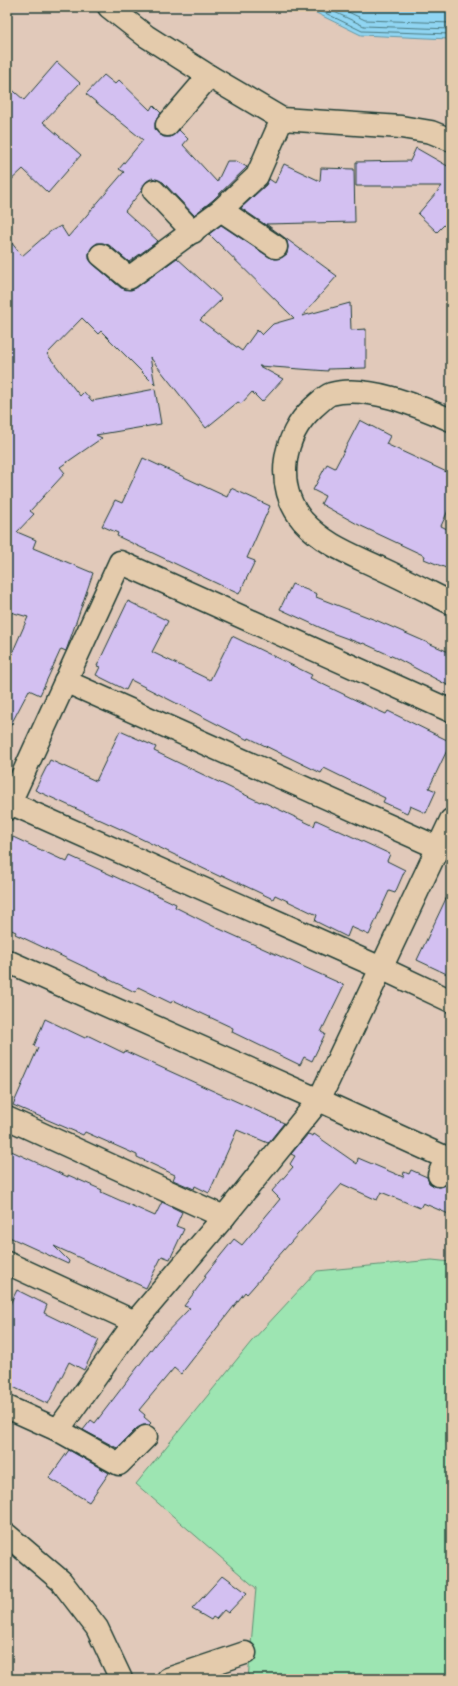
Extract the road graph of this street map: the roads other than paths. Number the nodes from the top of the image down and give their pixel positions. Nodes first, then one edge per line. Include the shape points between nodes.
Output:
1 (110, 7) edge
2 (209, 76) junction
3 (282, 119) junction
4 (167, 125) dead end
5 (451, 140) edge
6 (154, 191) dead end
7 (221, 210) junction
8 (193, 232) junction
9 (276, 246) dead end
10 (101, 255) dead end
11 (451, 420) edge
12 (451, 602) edge
13 (65, 681) junction
14 (451, 711) edge
15 (9, 798) edge
16 (451, 820) edge
17 (439, 848) junction
18 (7, 961) edge
19 (381, 968) junction
20 (451, 1001) edge
21 (319, 1100) junction
22 (7, 1118) edge
23 (445, 1164) edge
24 (224, 1217) junction
25 (7, 1263) edge
26 (135, 1322) junction
27 (7, 1407) edge
28 (58, 1430) junction
29 (146, 1437) dead end
30 (7, 1536) edge
31 (244, 1653) dead end
32 (122, 1679) edge
33 (168, 1679) edge

1 - 2 street via 146,36
2 - 3 street
2 - 4 street
3 - 5 street via 401,127 431,132
3 - 7 street via 257,176
6 - 8 street
7 - 8 street
7 - 9 street
8 - 10 street via 129,278
11 - 12 street via 398,398 352,391 330,394 304,415 288,444 284,468 290,501 302,519 327,543
13 - 14 street via 120,562
13 - 15 street
13 - 17 street
15 - 19 street
16 - 17 street
17 - 19 street
18 - 21 street
19 - 20 street
19 - 21 street
21 - 23 street
21 - 24 street
22 - 24 street
24 - 26 street
25 - 26 street
26 - 28 street
27 - 28 street
28 - 29 street via 119,1464
30 - 32 street via 61,1581 97,1628
31 - 33 street

